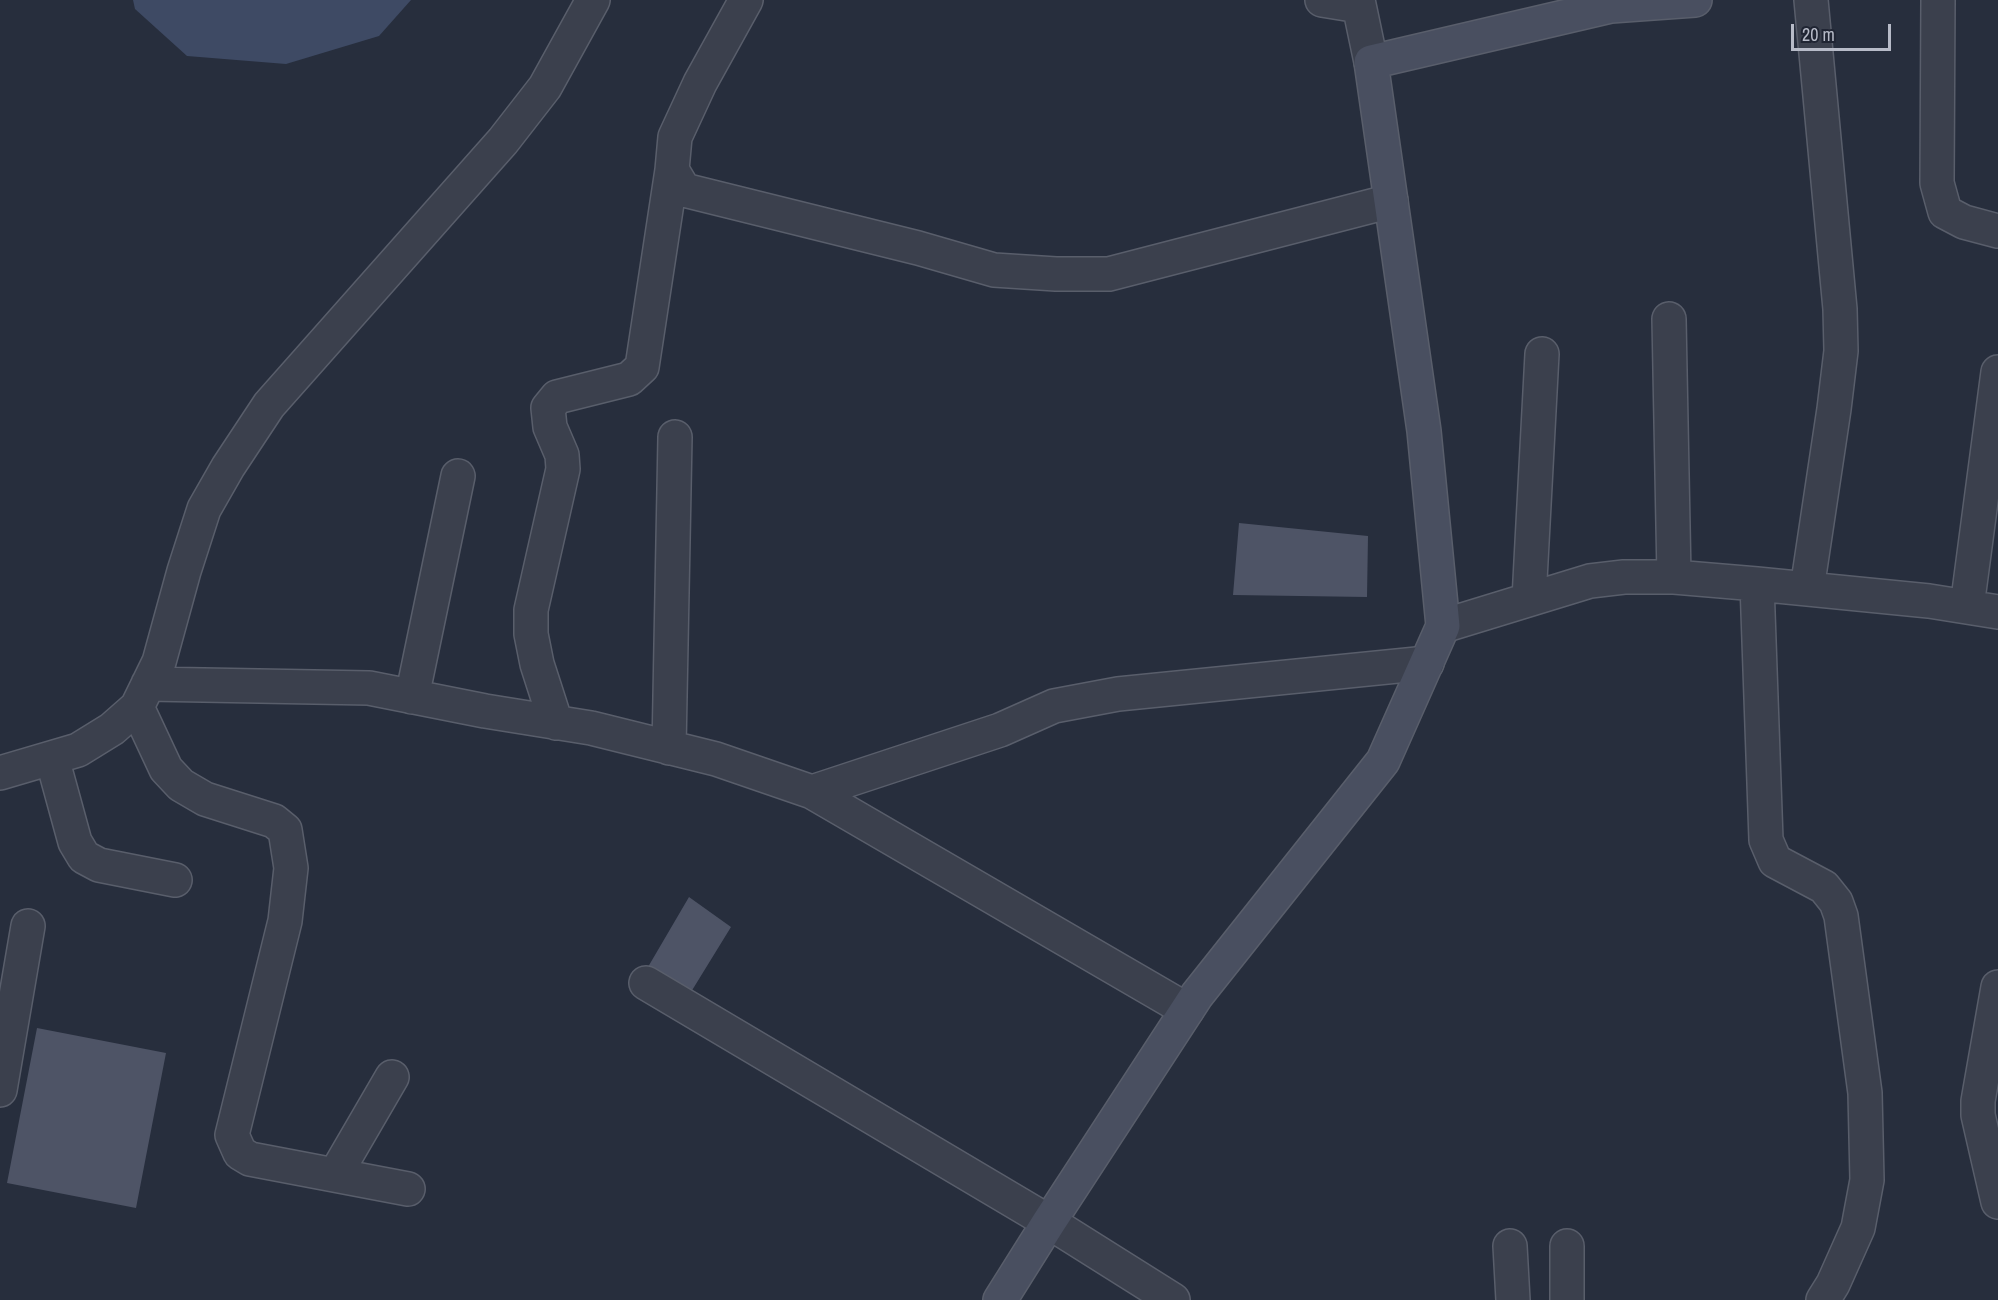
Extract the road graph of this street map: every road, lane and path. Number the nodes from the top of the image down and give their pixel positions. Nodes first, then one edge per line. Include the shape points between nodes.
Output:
1 (593, 0) edge
2 (746, 0) edge
3 (1322, 0) edge
4 (1695, 0) edge
5 (1810, 0) edge
6 (1938, 0) edge
7 (1359, 3) edge
8 (1610, 3) edge
9 (1371, 62) junction
10 (672, 170) junction
11 (1391, 201) junction
12 (1998, 231) edge
13 (1669, 319) dead end
14 (1542, 354) dead end
15 (1998, 372) edge
16 (675, 437) dead end
17 (459, 476) dead end
18 (1674, 577) junction
19 (1756, 584) junction
20 (1807, 589) junction
21 (1529, 599) junction
22 (1982, 610) edge
23 (1443, 626) junction
24 (1426, 663) junction
25 (143, 695) junction
26 (412, 696) junction
27 (556, 723) junction
28 (669, 748) junction
29 (52, 758) junction
30 (0, 773) edge
31 (812, 792) junction
32 (176, 880) dead end
33 (28, 926) dead end
34 (646, 983) dead end
35 (1998, 987) edge
36 (1187, 1010) junction
37 (392, 1077) dead end
38 (0, 1090) edge
39 (335, 1175) junction
40 (408, 1189) dead end
41 (1998, 1202) edge
42 (1049, 1221) junction
43 (1510, 1246) dead end
44 (1567, 1246) dead end
45 (1000, 1300) edge
46 (1173, 1300) edge
47 (1513, 1300) edge
48 (1567, 1300) edge
49 (1823, 1300) edge

1 - 25 street via 545,87 503,141 269,405 234,458 204,510 159,662
2 - 10 street via 675,136
3 - 7 street
4 - 8 main road
5 - 20 street via 1841,351
6 - 12 street via 1937,183 1945,212 1964,222
7 - 9 street
8 - 9 main road
9 - 11 main road
10 - 11 street via 684,190 994,270 1056,274 1109,274
10 - 27 street via 642,367 629,379 557,397 548,408 563,469 531,610 531,634
11 - 23 main road via 1425,431
13 - 18 street
14 - 21 street
15 - 22 street
16 - 28 street
17 - 26 street
18 - 19 street
18 - 21 street via 1590,580
19 - 20 street
19 - 49 street via 1766,840 1775,861 1824,887 1836,902 1865,1093 1867,1180 1858,1228
20 - 22 street
21 - 23 street
23 - 24 main road
24 - 31 street via 1118,694 1054,706 1000,730
24 - 36 main road via 1383,761
25 - 26 street via 369,688
25 - 29 street via 112,729 78,750
25 - 39 street via 166,769 181,785 205,799 274,821 285,830 291,868 285,921 232,1135 240,1153 250,1159
26 - 27 street
27 - 28 street
28 - 31 street via 716,759
29 - 30 street
29 - 32 street via 75,842 84,857 99,865
31 - 36 street
33 - 38 street
34 - 42 street
35 - 41 street via 1978,1115
36 - 42 main road
37 - 39 street
39 - 40 street
42 - 45 main road
42 - 46 street
43 - 47 street
44 - 48 street

